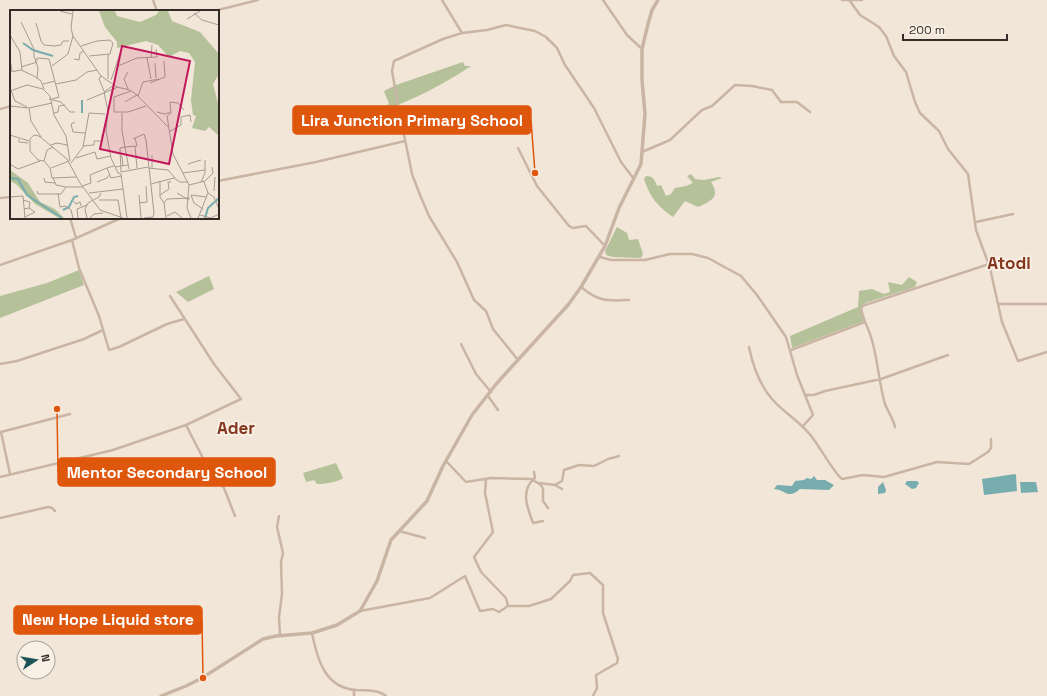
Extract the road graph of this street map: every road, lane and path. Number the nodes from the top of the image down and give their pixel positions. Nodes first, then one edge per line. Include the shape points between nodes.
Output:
1 (153, 0) edge
2 (258, 0) edge
3 (442, 0) edge
4 (603, 0) edge
5 (658, 0) edge
6 (842, 0) edge
7 (862, 0) edge
8 (850, 1) junction
9 (158, 10) edge
10 (218, 10) edge
11 (462, 33) junction
12 (642, 49) junction
13 (10, 106) edge
14 (0, 109) edge
15 (810, 112) dead end
16 (405, 141) junction
17 (518, 148) dead end
18 (642, 152) junction
19 (634, 179) junction
20 (219, 181) edge
21 (10, 197) edge
22 (0, 198) edge
23 (1013, 214) dead end
24 (70, 219) edge
25 (119, 219) edge
26 (976, 222) junction
27 (76, 238) junction
28 (72, 240) junction
29 (605, 246) junction
30 (600, 257) junction
31 (989, 264) junction
32 (0, 265) edge
33 (581, 287) junction
34 (170, 296) dead end
35 (629, 300) dead end
36 (998, 304) junction
37 (1047, 304) edge
38 (184, 319) junction
39 (864, 322) junction
40 (102, 330) junction
41 (461, 344) dead end
42 (749, 347) dead end
43 (791, 350) junction
44 (1047, 352) edge
45 (948, 354) dead end
46 (518, 361) junction
47 (0, 364) edge
48 (881, 379) junction
49 (491, 392) junction
50 (806, 395) junction
51 (488, 396) junction
52 (498, 410) dead end
53 (70, 414) dead end
54 (186, 425) junction
55 (803, 426) junction
56 (895, 427) dead end
57 (991, 439) dead end
58 (619, 456) dead end
59 (446, 461) junction
60 (534, 472) dead end
61 (10, 474) junction
62 (0, 477) edge
63 (486, 479) junction
64 (533, 479) junction
65 (538, 482) junction
66 (555, 485) junction
67 (562, 489) dead end
68 (548, 508) dead end
69 (55, 511) dead end
70 (235, 516) dead end
71 (279, 516) dead end
72 (0, 518) edge
73 (543, 521) dead end
74 (398, 531) junction
75 (425, 538) dead end
76 (508, 606) junction
77 (360, 611) junction
78 (312, 633) junction
79 (280, 635) junction
80 (354, 690) junction
81 (161, 696) edge
82 (354, 696) edge
83 (386, 696) edge
84 (593, 696) edge

1 - 9 street
2 - 10 street
3 - 11 street
4 - 12 street via 627,35
5 - 12 street via 652,10
6 - 8 street
7 - 8 street
8 - 26 street via 860,15 879,27 886,36 894,56 906,72 920,113 939,131 948,148 968,174
11 - 16 street via 399,57 393,63 393,79
11 - 19 street via 506,25 530,29 546,37 555,45 565,65 596,111 621,162
12 - 18 street via 645,114
13 - 14 street
15 - 18 street via 797,102 781,102 772,90 735,85 712,106 702,110 670,140
16 - 20 street
16 - 46 street via 414,179 429,216 457,262 474,300 486,311 494,329
17 - 29 street via 537,186 569,226 586,226
18 - 19 street via 641,164
19 - 29 street via 619,208
21 - 22 street
23 - 26 street
24 - 27 street
25 - 27 street
26 - 31 street via 978,236
27 - 28 street
28 - 32 street
28 - 40 street via 78,268
29 - 30 street
30 - 33 street
30 - 43 street via 611,260 645,260 679,253 708,258 741,276 749,284 781,328
31 - 36 street
31 - 39 street via 862,306
33 - 35 street via 593,296 607,301
33 - 46 street via 561,314
34 - 38 street
36 - 37 street
36 - 44 street via 1002,322 1018,361
38 - 40 street via 167,324 112,350 108,348
38 - 54 street via 240,399
39 - 43 street
39 - 48 street via 874,348
40 - 47 street via 84,339
41 - 49 street via 476,374
42 - 55 street via 752,364 772,399
43 - 50 street
45 - 48 street
46 - 49 street
48 - 50 street
48 - 56 street via 885,404
49 - 51 street
50 - 55 street via 813,415
51 - 52 street
51 - 59 street via 468,422
53 - 61 street via 1,432
54 - 61 street via 93,456
54 - 70 street via 208,468 224,488
55 - 57 street via 842,479 863,475 884,478 937,462 969,464 988,452 991,448
58 - 66 street via 594,466 579,464 568,468 564,470 562,481
59 - 63 street via 466,482
59 - 74 street via 423,507
60 - 64 street
61 - 62 street
63 - 64 street
63 - 76 street via 485,493 493,532 474,557 481,572 506,598
64 - 65 street
64 - 73 street via 525,493 529,513 533,522
65 - 66 street
65 - 68 street via 543,489 543,501
66 - 67 street
69 - 72 street via 48,506
71 - 79 street via 277,527 283,553
74 - 75 street
74 - 77 street via 391,540 374,587
76 - 77 street via 499,612 493,609 480,611 465,576 430,598
76 - 84 street via 529,606 551,599 575,573 590,573 600,580 604,591 605,621 618,659 611,668 596,675
77 - 78 street via 337,625
78 - 79 street
78 - 80 street via 325,674 336,683
79 - 81 street via 254,643 202,678
80 - 82 street
80 - 83 street via 375,691

